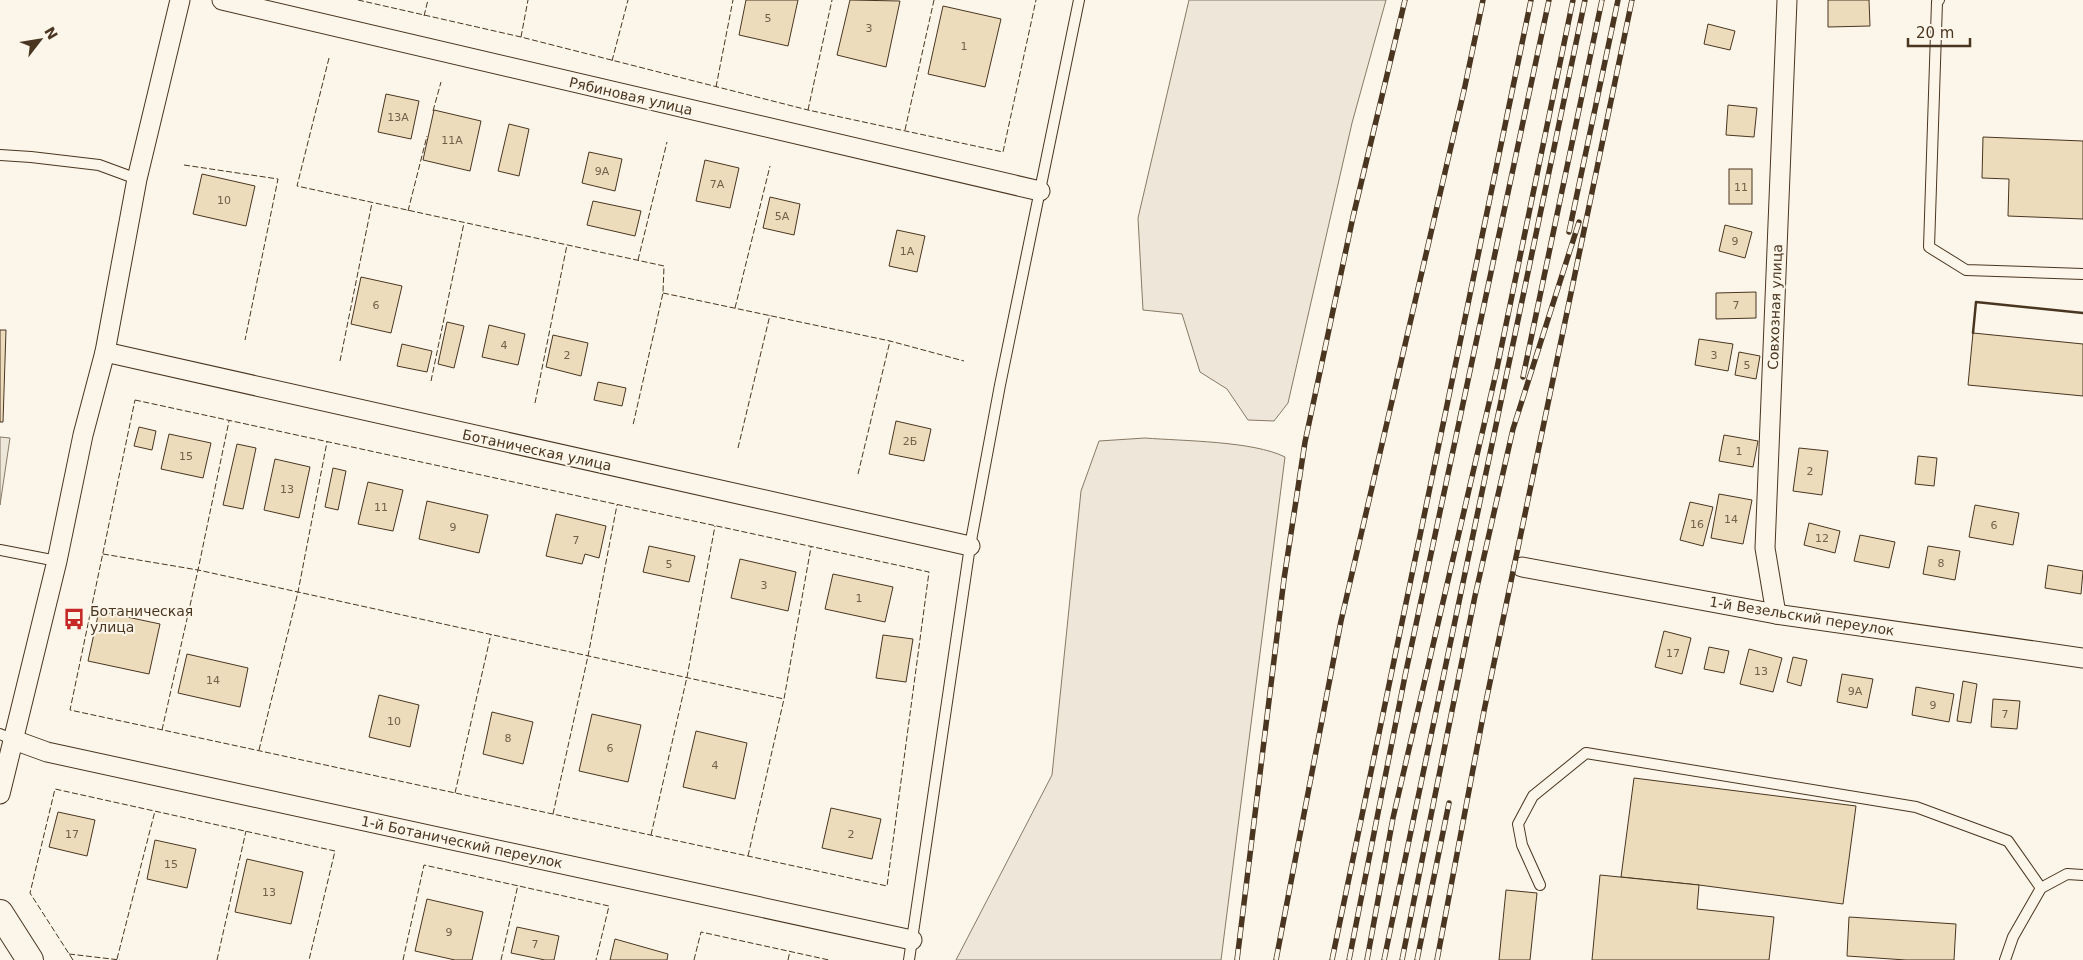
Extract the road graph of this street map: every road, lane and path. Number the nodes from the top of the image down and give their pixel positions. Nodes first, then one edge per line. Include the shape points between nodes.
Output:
1 (180, 0) edge
2 (222, 0) edge
3 (1079, 0) edge
4 (1786, 0) edge
5 (1940, 0) edge
6 (0, 155) edge
7 (136, 179) junction
8 (1040, 191) junction
9 (2083, 274) edge
10 (105, 352) junction
11 (970, 546) junction
12 (0, 550) edge
13 (57, 561) junction
14 (1522, 567) dead end
15 (1776, 614) junction
16 (2083, 658) edge
17 (7, 737) edge
18 (0, 794) edge
19 (2083, 875) edge
20 (1540, 885) dead end
21 (2041, 888) junction
22 (0, 913) edge
23 (912, 940) junction
24 (30, 960) edge
25 (909, 960) edge
26 (2005, 960) edge

1 - 7 street
2 - 8 street, Рябиновая улица
3 - 8 lane
4 - 15 street, Совхозная улица via 1766,548
5 - 9 lane via 1937,2 1929,247 1966,270
6 - 7 lane via 99,165
7 - 10 street
8 - 11 lane
10 - 11 street, Ботаническая улица
10 - 13 street via 83,435
11 - 23 lane
12 - 13 lane
13 - 17 street
14 - 15 street, 1-й Везельский переулок
15 - 16 street, 1-й Везельский переулок
17 - 18 street
17 - 23 street, 1-й Ботанический переулок via 46,752
19 - 21 lane via 2067,874
20 - 21 lane via 1522,845 1518,824 1533,796 1586,753 1916,807 2008,841
21 - 26 lane via 2013,937
22 - 24 main road
23 - 25 lane

